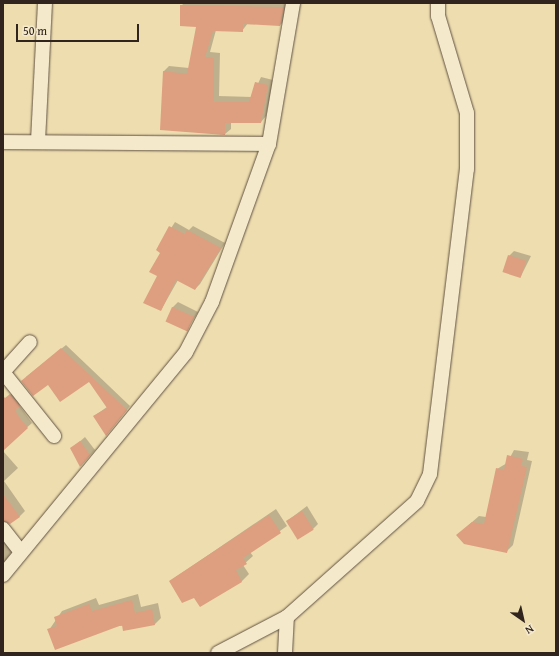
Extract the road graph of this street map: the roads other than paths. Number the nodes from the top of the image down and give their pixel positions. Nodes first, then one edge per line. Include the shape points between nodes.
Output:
1 (45, 3) edge
2 (293, 3) edge
3 (438, 3) edge
4 (38, 141) junction
5 (3, 142) edge
6 (269, 144) junction
7 (30, 342) dead end
8 (3, 372) edge
9 (54, 436) dead end
10 (3, 529) edge
11 (21, 552) junction
12 (3, 575) edge
13 (287, 617) junction
14 (218, 653) edge
15 (285, 653) edge

1 - 4 street
2 - 6 street
3 - 13 street via 438,16 467,113 467,169 430,474 417,501
4 - 5 street
4 - 6 street
6 - 11 street via 212,302 186,352
7 - 8 street
8 - 9 street
10 - 11 street
11 - 12 street
13 - 14 street
13 - 15 street

